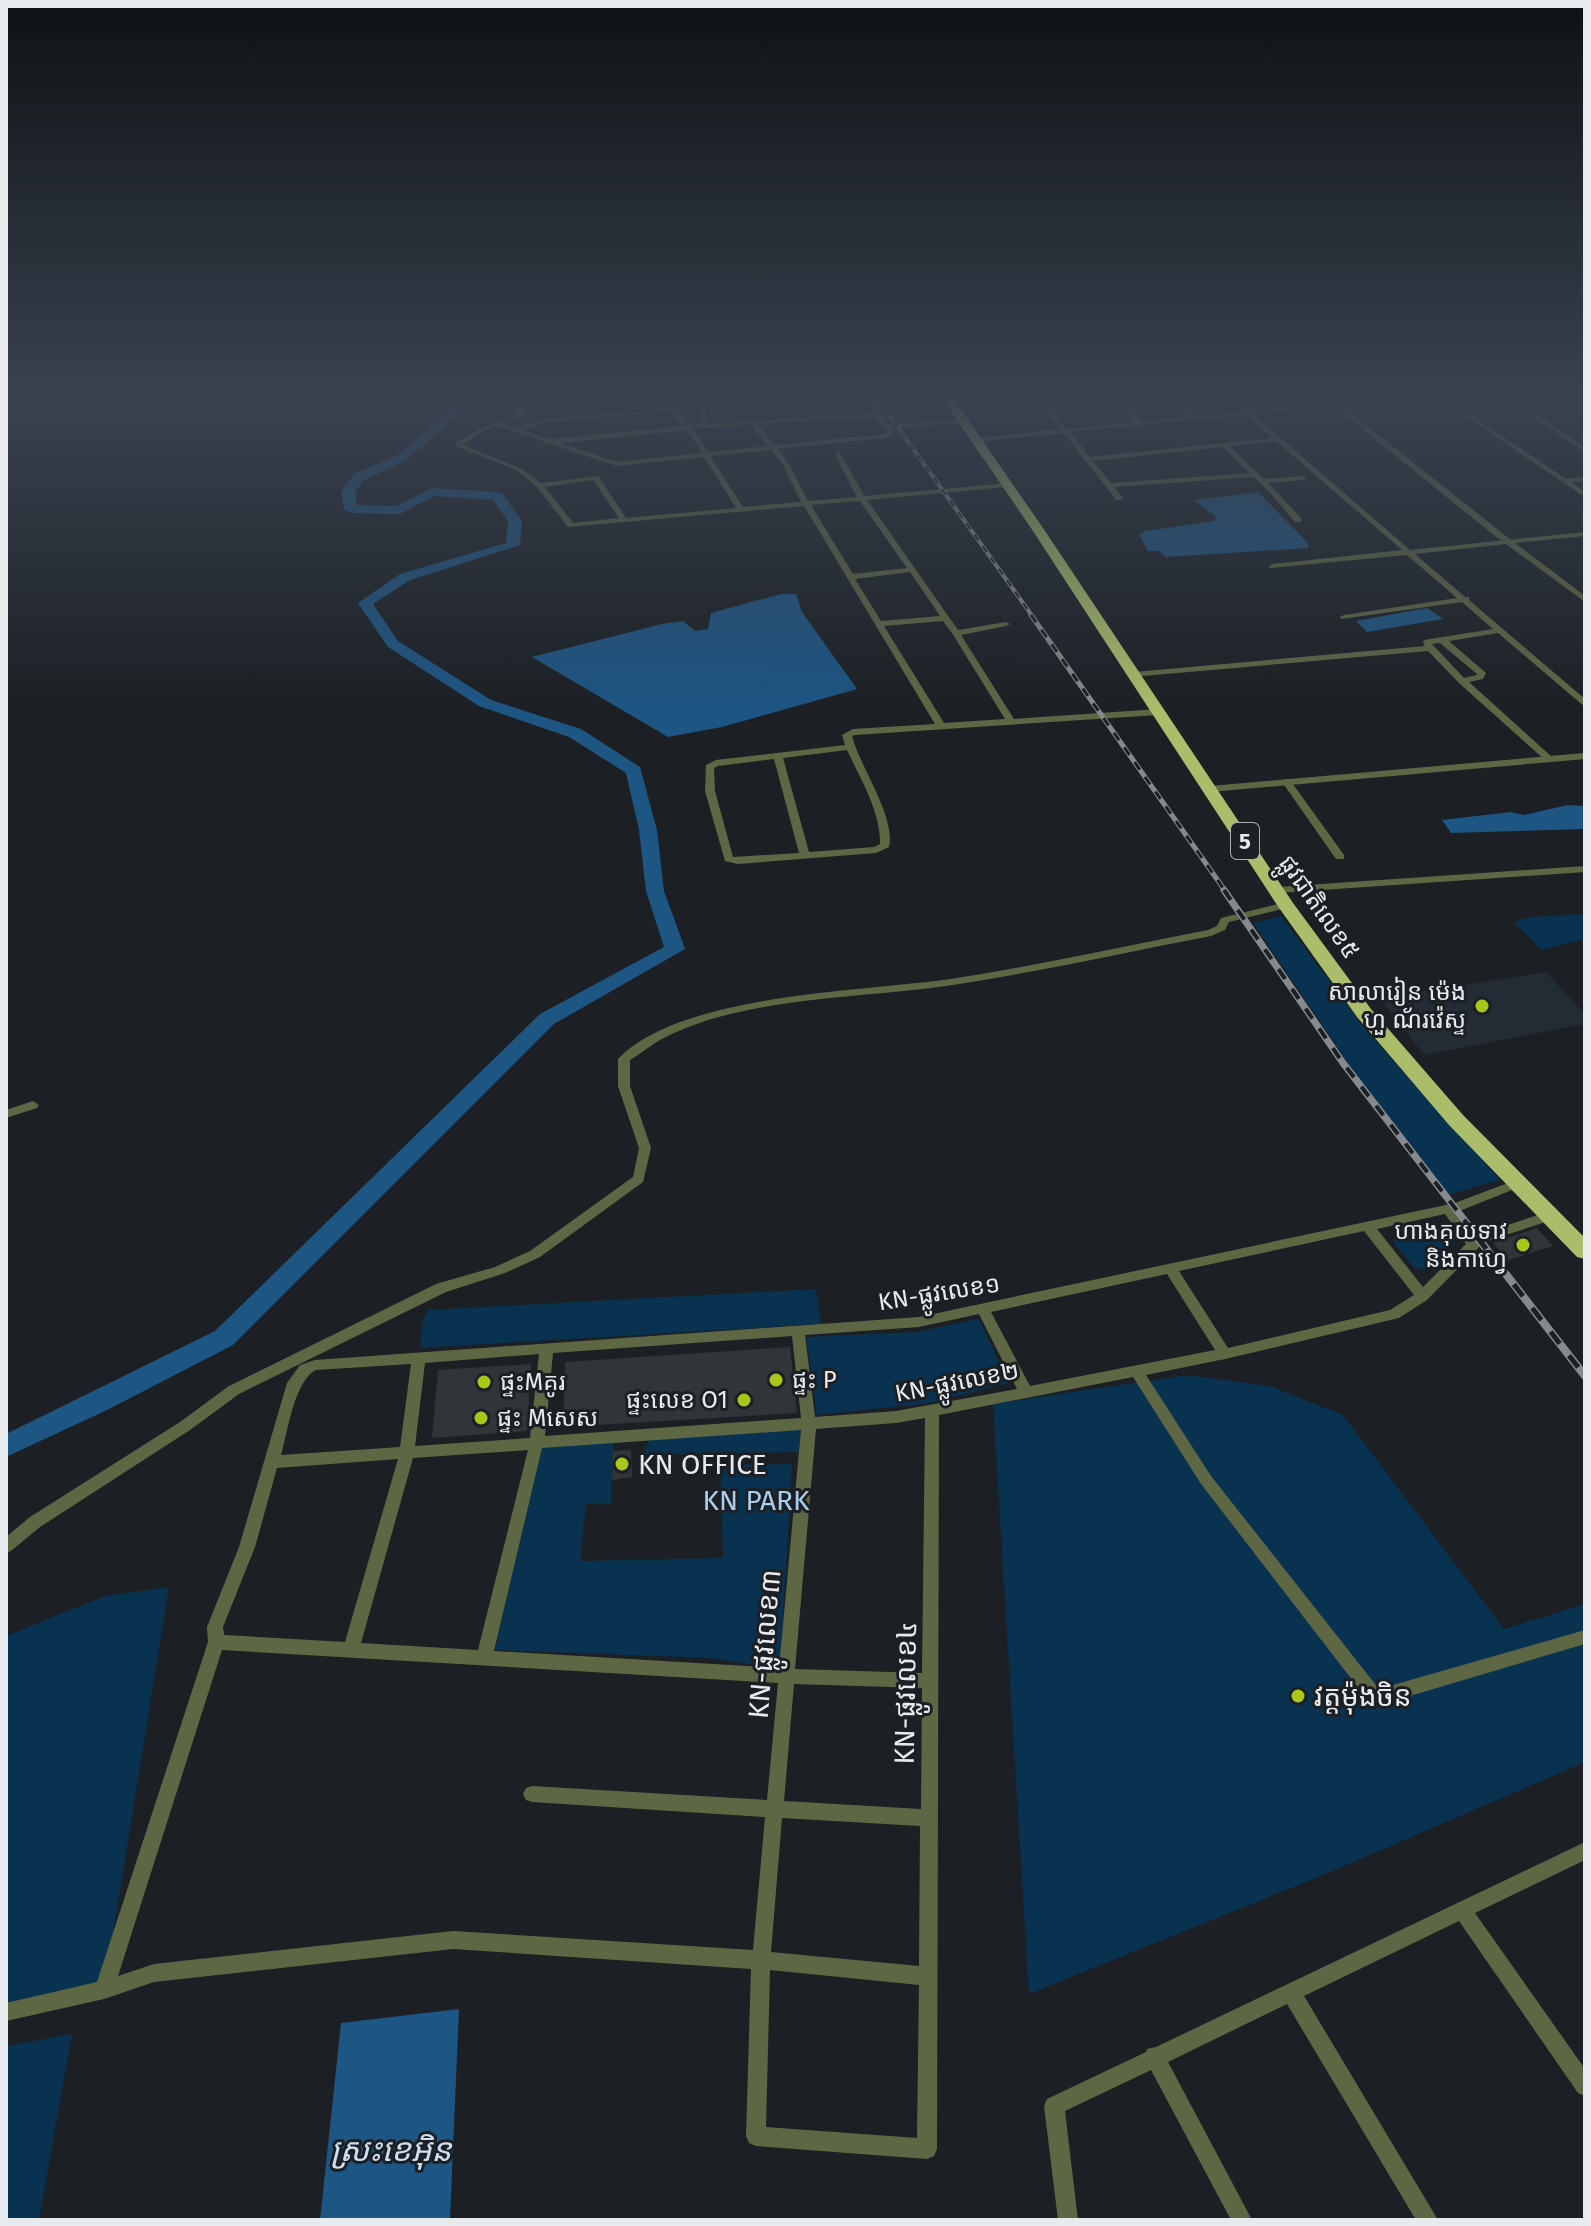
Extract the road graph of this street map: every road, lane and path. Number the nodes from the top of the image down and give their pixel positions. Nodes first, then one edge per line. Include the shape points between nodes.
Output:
1 (553, 502) edge
2 (611, 502) edge
3 (736, 502) edge
4 (805, 502) joint
5 (864, 502) edge
6 (1018, 502) edge
7 (1281, 502) edge
8 (1351, 502) edge
9 (1457, 502) edge
10 (740, 508) junction
11 (623, 519) junction
12 (1298, 520) dead end
13 (1585, 534) edge
14 (1508, 542) junction
15 (1411, 553) junction
16 (1273, 566) dead end
17 (911, 570) junction
18 (850, 577) junction
19 (1466, 599) junction
20 (1585, 600) edge
21 (1344, 617) dead end
22 (945, 618) junction
23 (879, 624) junction
24 (1006, 624) dead end
25 (1500, 630) junction
26 (956, 633) junction
27 (1442, 640) junction
28 (1428, 648) junction
29 (1134, 675) junction
30 (1464, 681) junction
31 (1585, 704) edge
32 (1158, 712) junction
33 (1010, 720) junction
34 (940, 725) junction
35 (850, 747) junction
36 (778, 756) junction
37 (1585, 756) edge
38 (1549, 759) junction
39 (1287, 782) junction
40 (1210, 789) junction
41 (805, 855) junction
42 (1340, 857) dead end
43 (1585, 869) edge
44 (1278, 890) junction
45 (1286, 905) junction
46 (33, 1105) dead end
47 (6, 1114) edge
48 (1518, 1183) junction
49 (1452, 1208) junction
50 (1550, 1216) junction
51 (1368, 1227) junction
52 (1476, 1242) junction
53 (1585, 1251) edge
54 (1171, 1269) junction
55 (1422, 1296) junction
56 (983, 1309) junction
57 (798, 1332) junction
58 (546, 1350) junction
59 (1225, 1354) junction
60 (419, 1357) junction
61 (1136, 1371) junction
62 (1025, 1391) junction
63 (932, 1411) junction
64 (809, 1423) junction
65 (537, 1441) junction
66 (407, 1453) junction
67 (273, 1462) junction
68 (6, 1546) edge
69 (1585, 1637) edge
70 (216, 1642) junction
71 (351, 1649) junction
72 (484, 1658) junction
73 (787, 1676) junction
74 (931, 1681) junction
75 (532, 1794) dead end
76 (775, 1809) junction
77 (929, 1818) junction
78 (1585, 1851) edge
79 (1463, 1911) junction
80 (761, 1960) junction
81 (927, 1976) junction
82 (104, 1990) junction
83 (1291, 1993) junction
84 (6, 2012) edge
85 (1154, 2056) junction
86 (1585, 2086) edge
87 (1068, 2220) edge
88 (1242, 2220) edge
89 (1428, 2220) edge

1 - 11 street via 571,525
2 - 11 street
3 - 10 street
4 - 10 street
4 - 18 street
5 - 17 street
6 - 29 highway, ផ្លូវជាតិលេខ៥ / 5
7 - 12 street
8 - 15 street
9 - 14 street
10 - 11 street
13 - 14 street
14 - 15 street
14 - 20 street
15 - 16 street
15 - 19 street
17 - 18 street
17 - 22 street
18 - 23 street
19 - 21 street
19 - 25 street
22 - 23 street
22 - 26 street
23 - 34 street
24 - 26 street
25 - 27 street
25 - 31 street
26 - 33 street
27 - 28 street via 1427,642
27 - 30 street via 1482,673
28 - 29 street
28 - 30 street
29 - 32 highway, ផ្លូវជាតិលេខ៥ / 5
30 - 38 street
32 - 33 street
32 - 40 highway, ផ្លូវជាតិលេខ៥ / 5
33 - 34 street
34 - 35 street via 853,732 847,735
35 - 36 street
35 - 41 street via 886,842 876,850
36 - 41 street
36 - 41 street via 716,763 709,767 710,791 729,859
37 - 38 street
38 - 39 street
39 - 40 street
39 - 42 street
40 - 44 highway, ផ្លូវជាតិលេខ៥ / 5
43 - 44 street
44 - 45 highway, ផ្លូវជាតិលេខ៥ / 5
45 - 48 highway, ផ្លូវជាតិលេខ៥ / 5 via 1392,1048
45 - 68 street via 1225,920 1211,933 958,981 729,1013 650,1040 624,1059 624,1086 645,1148 639,1179 535,1254 441,1288 234,1390
46 - 47 street
48 - 49 street, KN-ផ្លូវលេខ១
48 - 50 highway, ផ្លូវជាតិលេខ៥ / 5
49 - 51 street, KN-ផ្លូវលេខ១
49 - 52 street
50 - 52 street
50 - 53 highway, ផ្លូវជាតិលេខ៥ / 5
51 - 54 street, KN-ផ្លូវលេខ១
51 - 55 street
52 - 55 street, KN-ផ្លូវលេខ២
54 - 56 street, KN-ផ្លូវលេខ១
54 - 59 street
55 - 59 street, KN-ផ្លូវលេខ២ via 1394,1314
56 - 57 street, KN-ផ្លូវលេខ១ via 919,1322
56 - 62 street
57 - 58 street, KN-ផ្លូវលេខ១
57 - 64 street, KN-ផ្លូវលេខ៣
58 - 60 street, KN-ផ្លូវលេខ១
58 - 65 street
59 - 61 street, KN-ផ្លូវលេខ២
60 - 66 street
60 - 67 street, KN-ផ្លូវលេខ១ via 305,1369 294,1383
61 - 62 street, KN-ផ្លូវលេខ២
61 - 69 street via 1206,1480 1376,1698
62 - 63 street, KN-ផ្លូវលេខ២
63 - 64 street, KN-ផ្លូវលេខ២
63 - 74 street, KN-ផ្លូវលេខ៤
64 - 65 street, KN-ផ្លូវលេខ២
64 - 73 street, KN-ផ្លូវលេខ៣
65 - 66 street, KN-ផ្លូវលេខ២
65 - 72 street
66 - 67 street, KN-ផ្លូវលេខ២
66 - 71 street
67 - 70 street via 215,1627
70 - 71 street
70 - 82 street
71 - 72 street
72 - 73 street
73 - 74 street
73 - 76 street, KN-ផ្លូវលេខ៣
74 - 77 street, KN-ផ្លូវលេខ៤
75 - 76 street
76 - 77 street
76 - 80 street, KN-ផ្លូវលេខ៣
77 - 81 street, KN-ផ្លូវលេខ៤
78 - 79 street
79 - 83 street
79 - 86 street
80 - 81 street
80 - 81 street, KN-ផ្លូវលេខ៣ via 756,2136 927,2149
80 - 82 street via 453,1940 154,1973
82 - 84 street
83 - 85 street
83 - 89 street
85 - 87 street via 1054,2106
85 - 88 street

